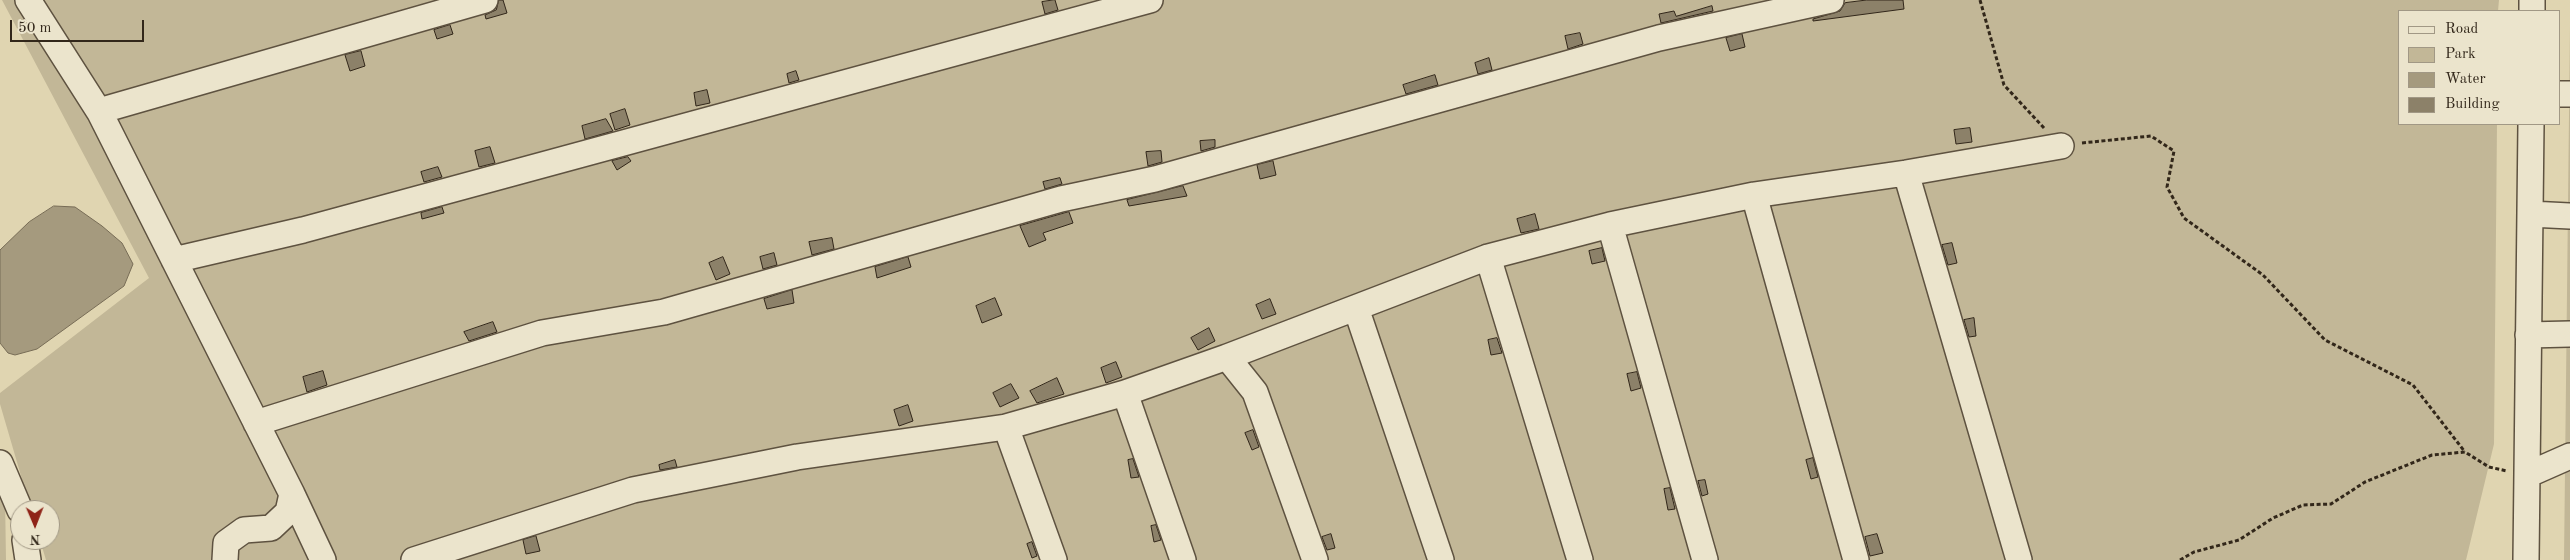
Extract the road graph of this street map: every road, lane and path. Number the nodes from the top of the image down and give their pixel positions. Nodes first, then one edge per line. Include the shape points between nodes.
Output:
1 (28, 0) edge
2 (485, 0) edge
3 (1150, 0) edge
4 (1831, 0) edge
5 (1980, 0) edge
6 (99, 111) junction
7 (2531, 125) edge
8 (2062, 146) junction
9 (1906, 173) junction
10 (1754, 195) junction
11 (2530, 214) junction
12 (2570, 216) edge
13 (1610, 225) junction
14 (1488, 257) junction
15 (174, 260) junction
16 (1356, 308) junction
17 (2570, 334) edge
18 (2528, 335) junction
19 (1226, 357) junction
20 (1125, 393) junction
21 (256, 423) junction
22 (1006, 427) junction
23 (2465, 452) junction
24 (2570, 456) edge
25 (0, 463) edge
26 (2527, 475) junction
27 (292, 494) junction
28 (16, 500) edge
29 (225, 560) edge
30 (323, 560) edge
31 (414, 560) edge
32 (1054, 560) edge
33 (1183, 560) edge
34 (1315, 560) edge
35 (1441, 560) edge
36 (1580, 560) edge
37 (1705, 560) edge
38 (1856, 560) edge
39 (2020, 560) edge
40 (2180, 560) edge
41 (2526, 560) edge

1 - 6 street
2 - 6 street
3 - 15 street via 303,230
4 - 21 street via 1659,38 1154,179 1061,199 664,312 542,334
5 - 8 path via 2004,85
6 - 15 street
7 - 11 street
8 - 9 street
8 - 23 path via 2151,136 2174,151 2167,187 2184,218 2263,275 2325,340 2413,385
9 - 10 street
9 - 39 street
10 - 13 street
10 - 38 street
11 - 12 street
11 - 18 street
13 - 14 street
13 - 37 street
14 - 16 street
14 - 36 street
15 - 21 street
16 - 19 street
16 - 35 street
17 - 18 street
18 - 26 street
19 - 20 street
19 - 34 street via 1255,392
20 - 22 street
20 - 33 street
21 - 27 street
22 - 31 street via 797,457 633,490
22 - 32 street
23 - 26 path via 2489,467
23 - 40 path via 2432,455 2365,482 2331,504 2303,505 2273,518 2238,540 2194,552
24 - 26 street
25 - 28 street
26 - 41 street
27 - 29 street via 288,512 272,528 244,530 226,543
27 - 30 street

